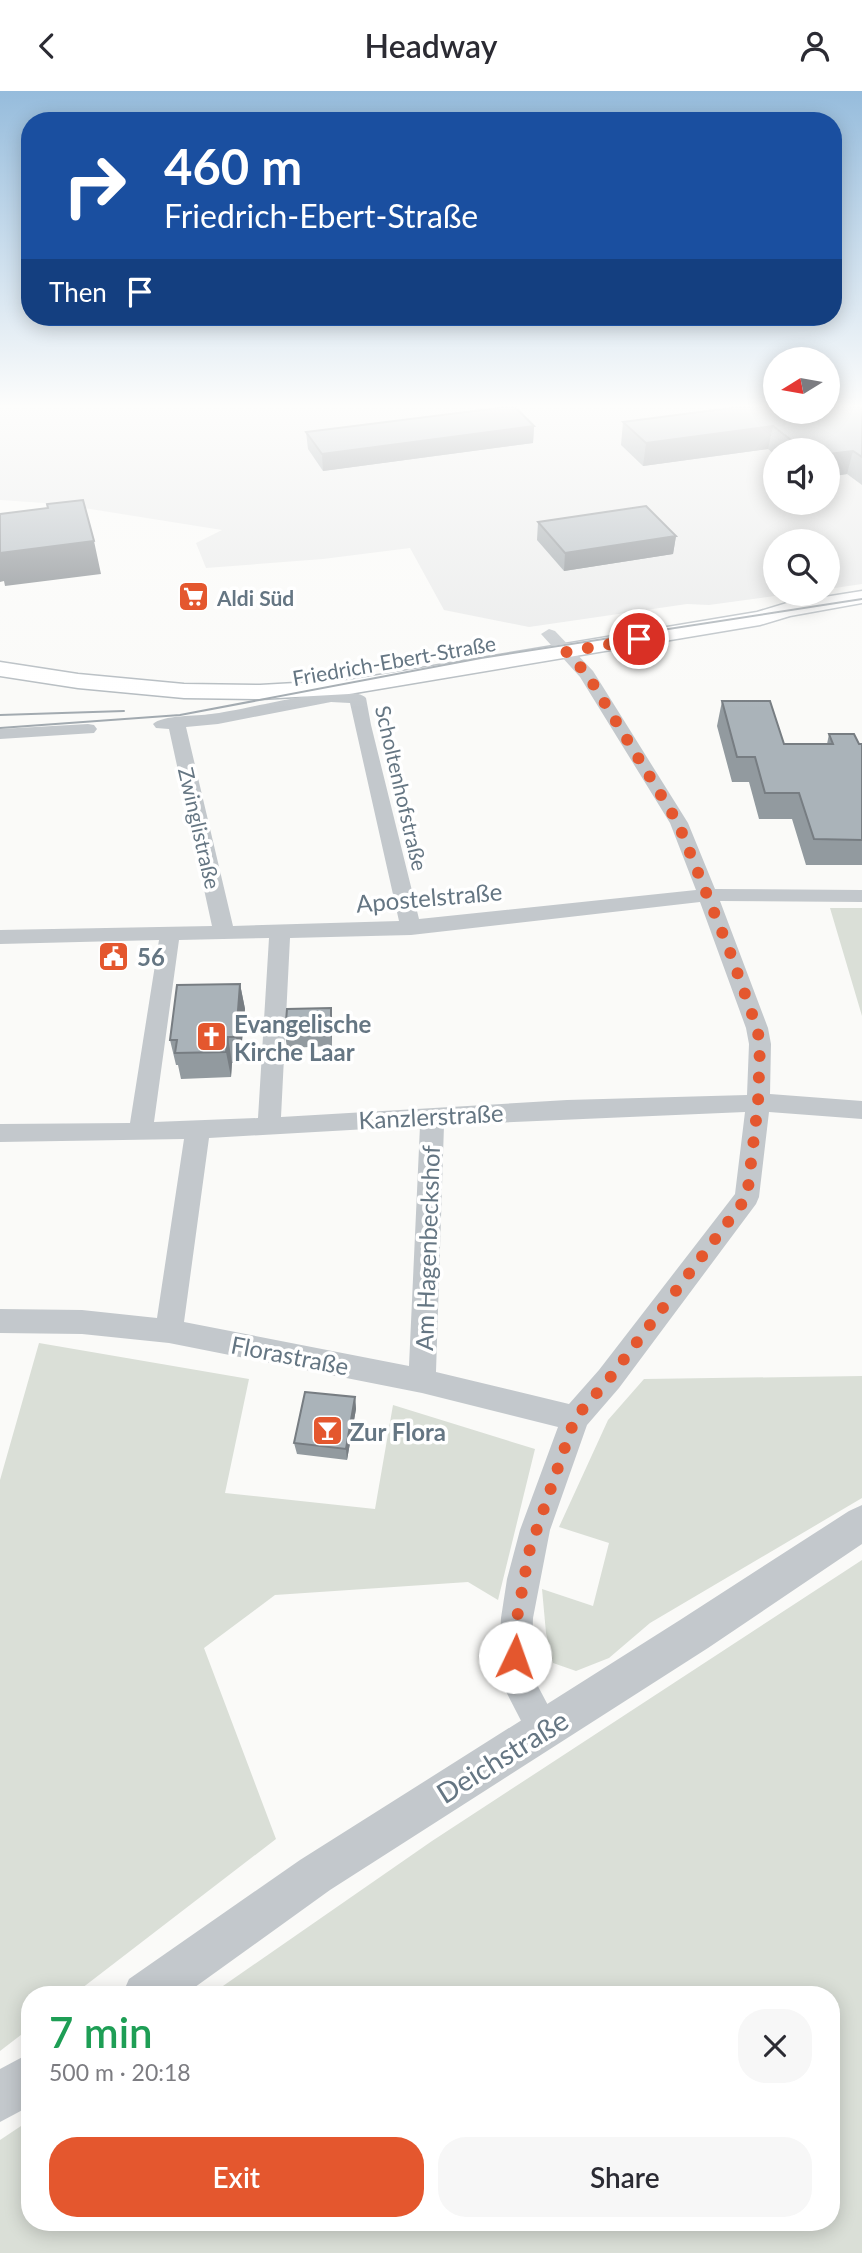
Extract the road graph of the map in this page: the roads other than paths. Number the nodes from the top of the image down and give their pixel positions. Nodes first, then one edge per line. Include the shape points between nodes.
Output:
1 (862, 597) edge
2 (787, 610) junction
3 (549, 634) junction
4 (566, 652) junction
5 (0, 656) edge
6 (0, 669) edge
7 (364, 691) junction
8 (168, 724) joint
9 (88, 729) dead end
10 (0, 734) edge
11 (707, 895) junction
12 (862, 895) edge
13 (411, 927) junction
14 (224, 932) junction
15 (280, 932) junction
16 (170, 933) junction
17 (0, 937) edge
18 (758, 1103) junction
19 (862, 1110) edge
20 (432, 1115) junction
21 (269, 1125) junction
22 (198, 1128) junction
23 (141, 1131) junction
24 (0, 1133) edge
25 (0, 1321) edge
26 (169, 1331) junction
27 (422, 1381) junction
28 (575, 1418) junction
29 (862, 1523) edge
30 (544, 1730) junction
31 (158, 1986) edge
32 (21, 2083) edge
33 (0, 2098) edge

1 - 2 main road, Friedrich-Ebert-Straße
2 - 3 main road, Friedrich-Ebert-Straße via 645,619
2 - 4 main road, Friedrich-Ebert-Straße
3 - 4 street
3 - 5 main road, Friedrich-Ebert-Straße via 317,676 243,682 169,680
4 - 7 main road, Friedrich-Ebert-Straße
4 - 11 street via 587,674 678,823
6 - 7 main road, Friedrich-Ebert-Straße via 184,691
7 - 8 street, Friedrich-Ebert-Straße
7 - 13 street, Scholtenhofstraße via 362,725
8 - 14 street, Zwinglistraße
9 - 10 street
11 - 12 street, Apostelstraße
11 - 13 street, Apostelstraße
11 - 18 street via 757,1028
13 - 15 street, Apostelstraße
14 - 15 street, Apostelstraße
14 - 16 street, Apostelstraße
15 - 21 street
16 - 17 street, Apostelstraße
16 - 23 street
18 - 19 street, Kanzlerstraße
18 - 20 street, Kanzlerstraße
18 - 28 street via 747,1197
20 - 21 street, Kanzlerstraße
20 - 27 street, Am Hagenbeckshof
21 - 22 street, Kanzlerstraße
22 - 23 street, Kanzlerstraße
22 - 26 street
23 - 24 street, Kanzlerstraße
25 - 26 street, Florastraße via 82,1322
26 - 27 street, Florastraße
27 - 28 street, Florastraße
28 - 30 street via 535,1530 517,1618 514,1676
29 - 30 street, Deichstraße
30 - 31 street, Deichstraße via 315,1875
32 - 33 street

